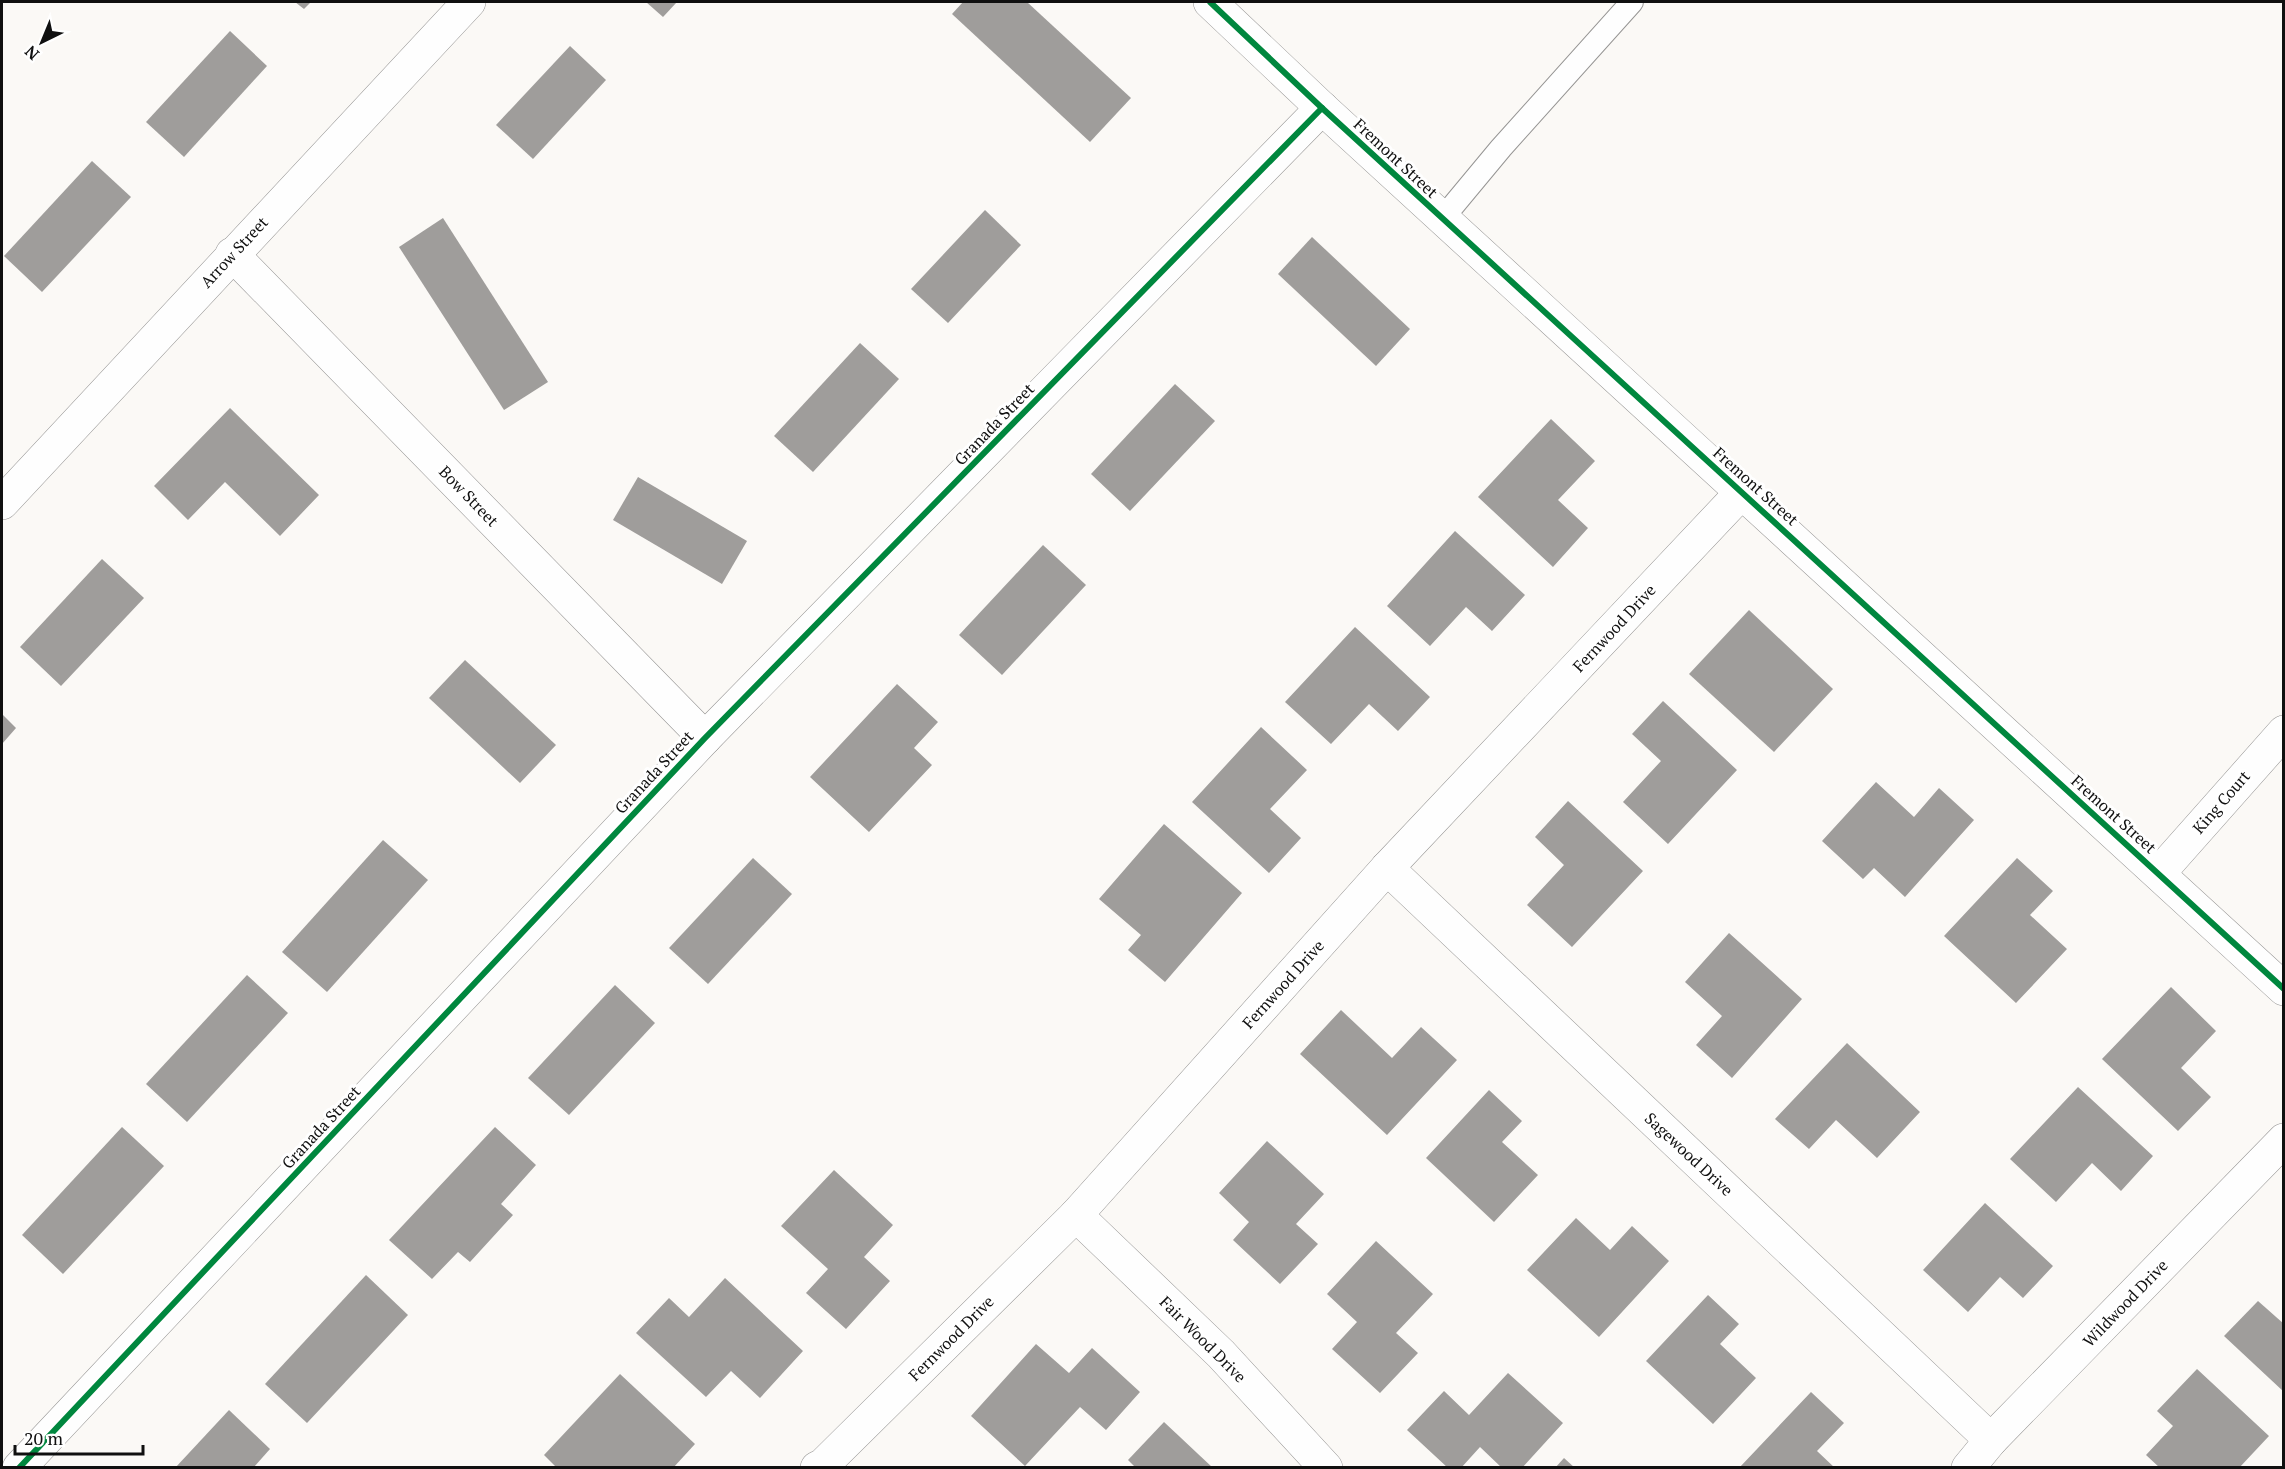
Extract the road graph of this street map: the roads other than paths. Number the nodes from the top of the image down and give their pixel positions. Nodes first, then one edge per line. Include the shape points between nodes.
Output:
1 (469, 2) edge
2 (1210, 2) edge
3 (1632, 2) edge
4 (1322, 108) junction
5 (1442, 219) junction
6 (232, 254) junction
7 (1742, 492) junction
8 (2, 503) edge
9 (2283, 732) edge
10 (705, 738) junction
11 (1387, 868) junction
12 (2158, 873) junction
13 (2283, 989) edge
14 (2283, 1140) edge
15 (1076, 1215) junction
16 (1991, 1440) junction
17 (20, 1467) edge
18 (817, 1467) edge
19 (1326, 1467) edge
20 (1968, 1467) edge

1 - 6 street, Arrow Street
2 - 4 street, Fremont Street
3 - 5 lane
4 - 5 street, Fremont Street
4 - 10 street, Granada Street
5 - 7 street, Fremont Street
6 - 8 street, Arrow Street
6 - 10 street, Bow Street
7 - 11 street, Fernwood Drive
7 - 12 street, Fremont Street
9 - 12 street, King Court
10 - 17 street, Granada Street
11 - 15 street, Fernwood Drive
11 - 16 street, Sagewood Drive
12 - 13 street, Fremont Street
14 - 16 street, Wildwood Drive
15 - 18 street, Fernwood Drive
15 - 19 street, Fair Wood Drive via 1221,1354
16 - 20 street, Wildwood Drive

